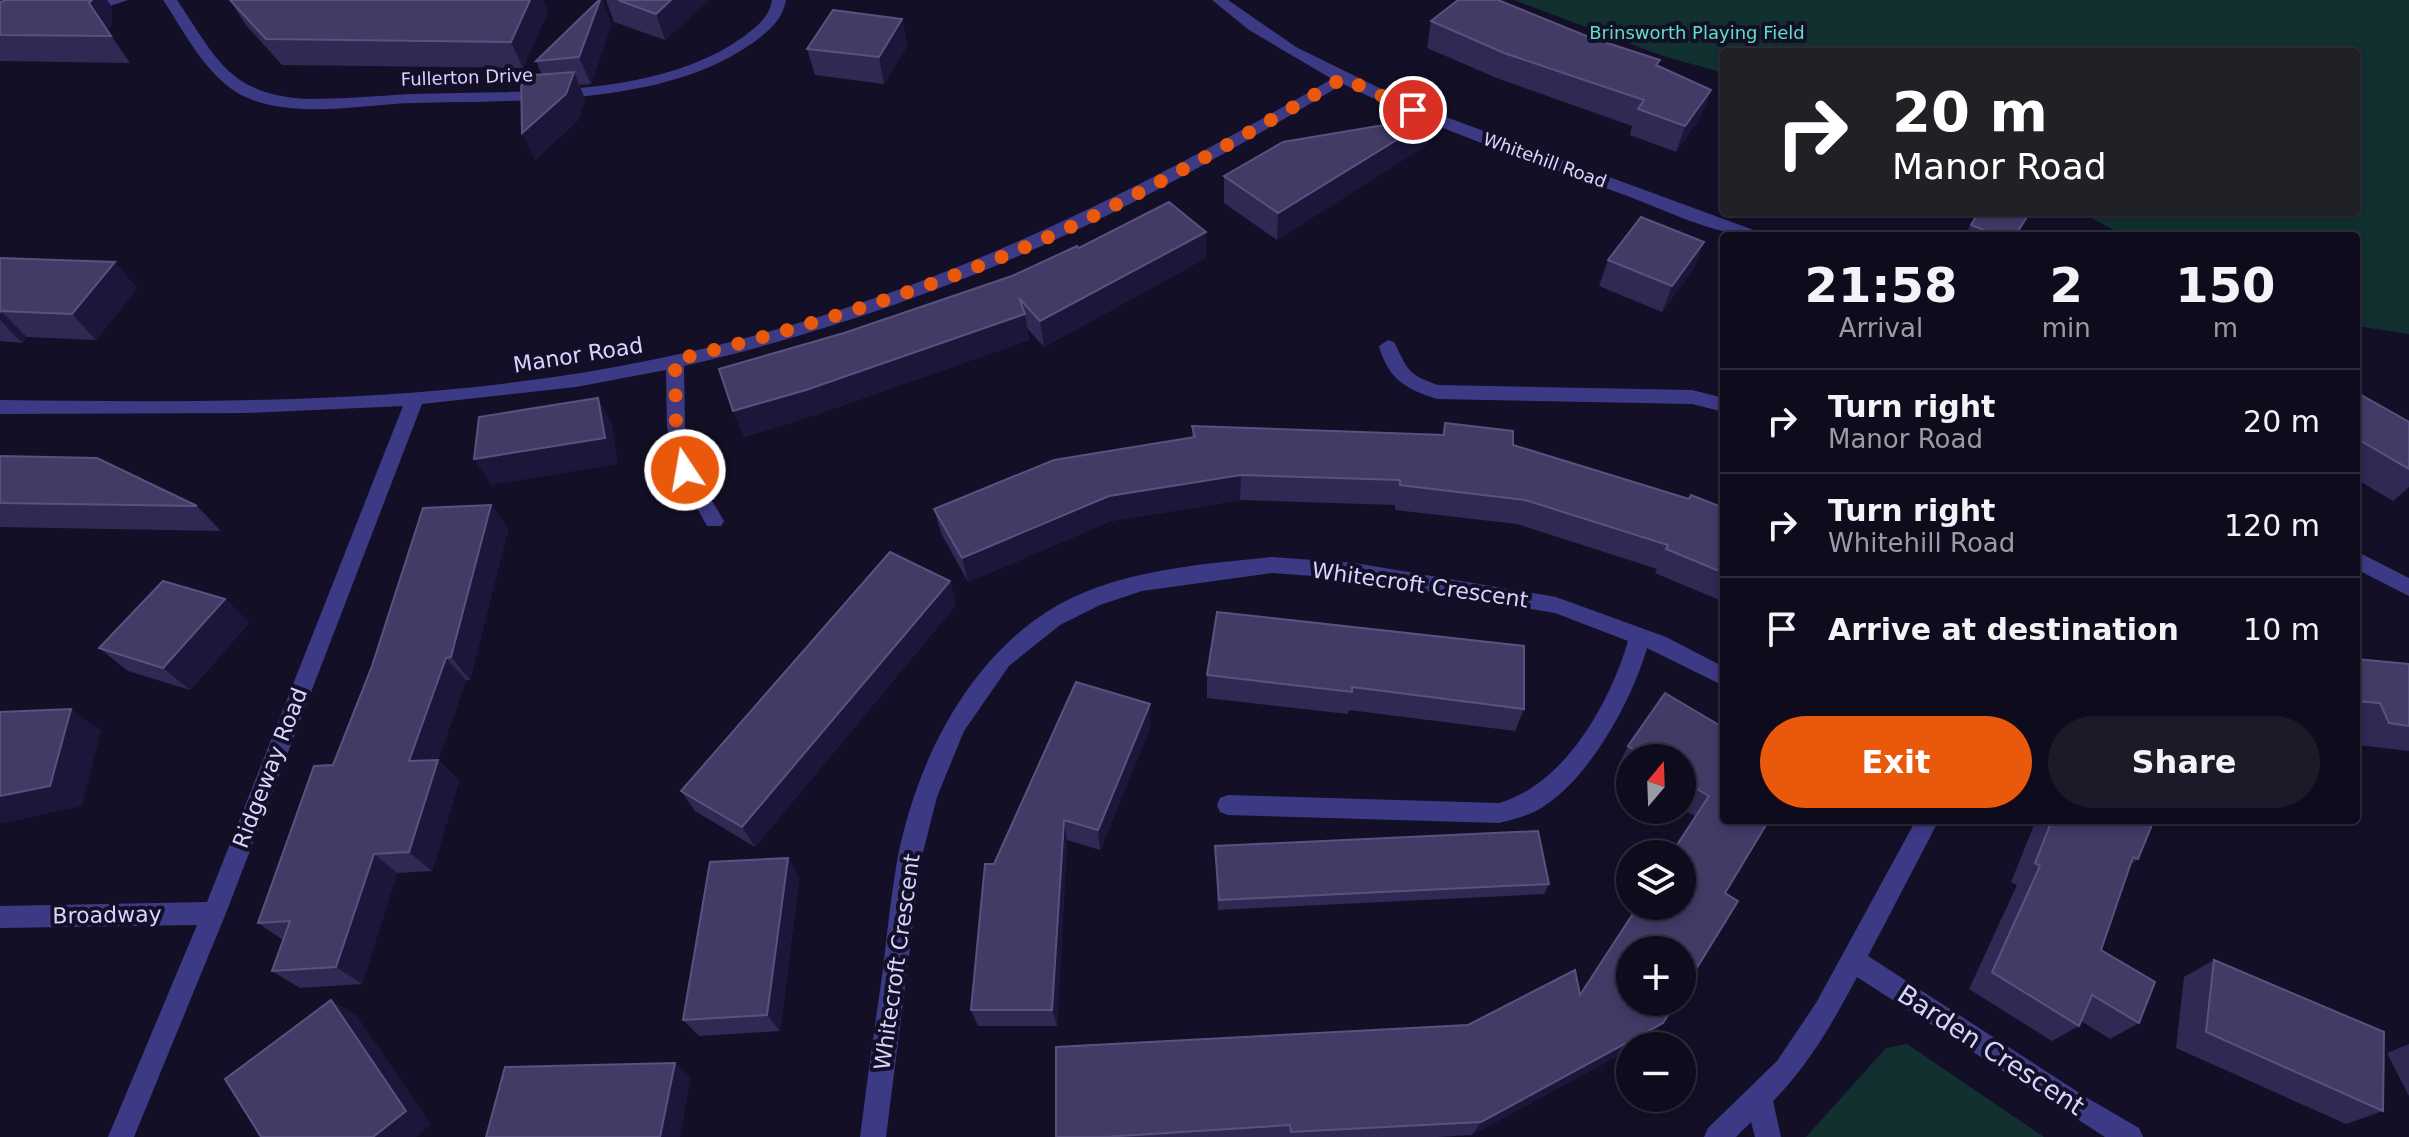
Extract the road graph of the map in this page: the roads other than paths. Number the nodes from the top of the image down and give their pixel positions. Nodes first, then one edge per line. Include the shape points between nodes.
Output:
1 (121, 0) edge
2 (170, 0) edge
3 (779, 0) edge
4 (1219, 0) edge
5 (61, 15) edge
6 (1343, 78) junction
7 (1742, 232) edge
8 (1388, 346) dead end
9 (675, 360) junction
10 (415, 398) junction
11 (1720, 404) edge
12 (0, 407) edge
13 (714, 521) dead end
14 (2360, 561) edge
15 (2409, 588) edge
16 (1640, 636) junction
17 (1720, 675) edge
18 (1228, 805) dead end
19 (1926, 824) edge
20 (214, 913) junction
21 (0, 917) edge
22 (1854, 961) junction
23 (1759, 1098) junction
24 (121, 1137) edge
25 (873, 1137) edge
26 (1717, 1137) edge
27 (1768, 1137) edge
28 (2130, 1137) edge

1 - 5 street
2 - 3 street, Fullerton Drive via 219,68 254,96 341,102 585,91 656,77 720,57 747,42 772,19
4 - 6 street, Whitehill Road via 1281,44
6 - 7 street, Whitehill Road via 1482,137
6 - 9 street, Manor Road via 1229,145 1062,230 824,320
8 - 11 street via 1393,368 1407,381 1437,392 1692,397
9 - 10 street, Manor Road
9 - 13 street via 676,427 685,470
10 - 12 street, Manor Road via 142,409
10 - 20 street, Ridgeway Road
14 - 15 street
16 - 17 street, Whitecroft Crescent
16 - 18 street via 1616,703 1547,790 1527,804 1499,813
16 - 25 street, Whitecroft Crescent via 1556,605 1459,586 1272,565 1142,583 1053,619 1002,660 962,715 926,797 909,860
19 - 22 street
20 - 21 street, Broadway
20 - 24 street, Ridgeway Road
22 - 23 street via 1786,1070
22 - 28 street, Barden Crescent
23 - 26 street
23 - 27 street

